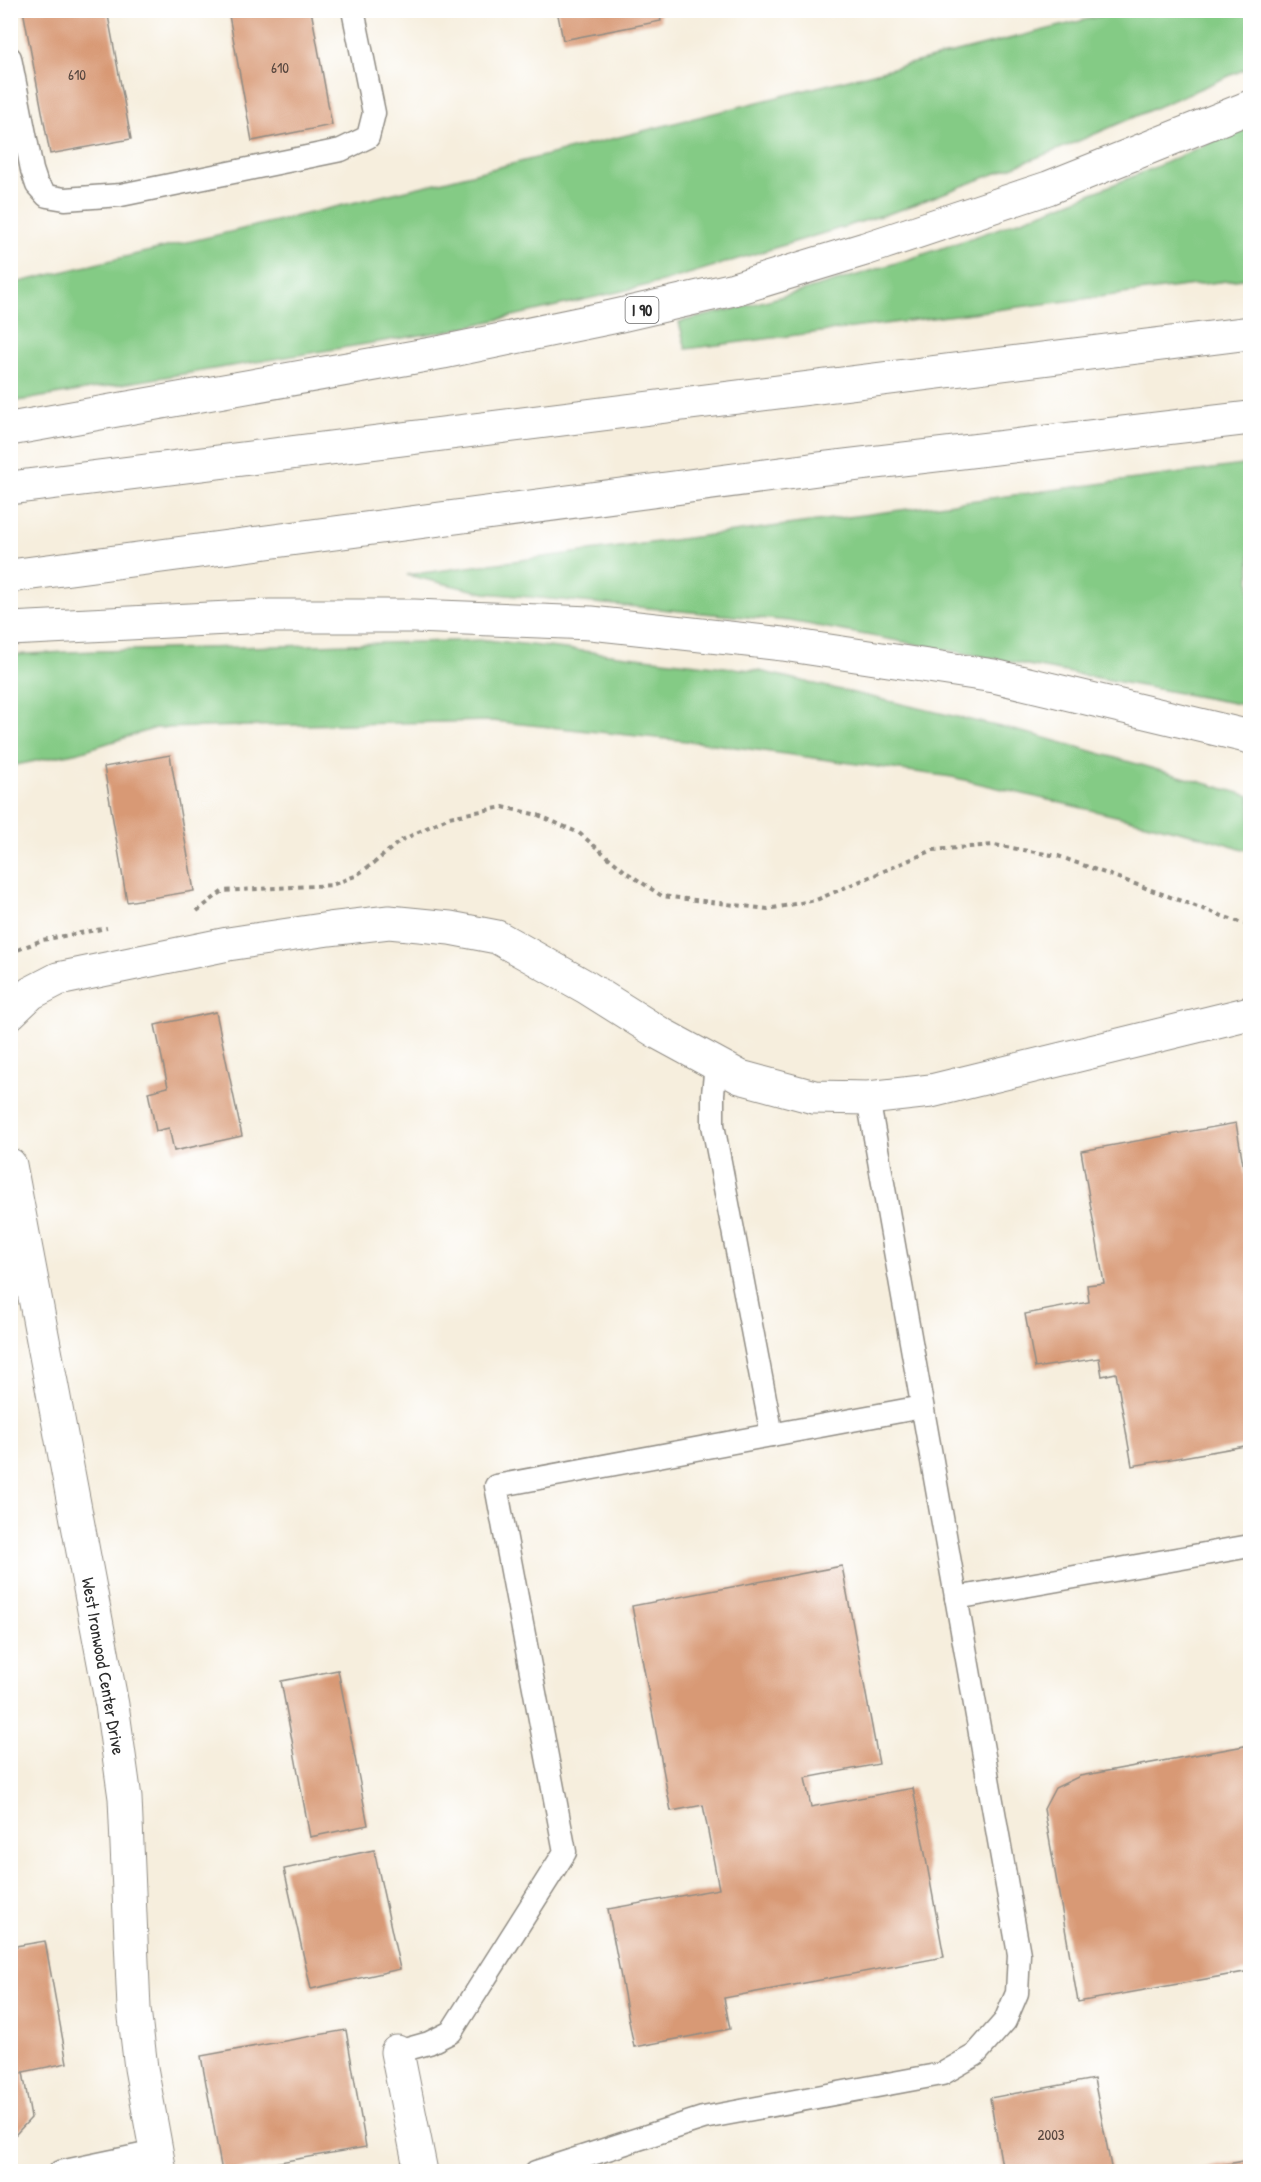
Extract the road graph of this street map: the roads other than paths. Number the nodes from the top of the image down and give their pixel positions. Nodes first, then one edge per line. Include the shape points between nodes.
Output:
1 (353, 10) edge
2 (10, 58) edge
3 (1251, 106) edge
4 (1251, 333) edge
5 (1251, 418) edge
6 (10, 429) edge
7 (10, 488) edge
8 (10, 576) edge
9 (10, 629) edge
10 (1251, 737) edge
11 (10, 1013) edge
12 (1251, 1013) edge
13 (716, 1064) junction
14 (868, 1098) junction
15 (10, 1165) edge
16 (922, 1407) junction
17 (772, 1435) junction
18 (1251, 1546) edge
19 (956, 1598) junction
20 (397, 2052) joint
21 (158, 2162) edge
22 (60, 2172) edge
23 (421, 2172) edge
24 (536, 2172) edge

1 - 2 lane via 374,113 368,137 341,150 122,195 65,199 47,196 38,185
3 - 6 main road, I 90 via 1048,188 734,289 443,352
4 - 7 main road
5 - 8 main road via 818,469
9 - 10 main road via 270,616 414,616 591,623 783,644 994,676
11 - 13 main road via 31,993 57,979 228,944 389,922 498,937
12 - 14 main road via 931,1091
13 - 14 main road via 740,1077 814,1097
13 - 17 lane via 713,1125
14 - 16 lane
15 - 21 main road, West Ironwood Center Drive via 112,1705 124,1798 134,2009
16 - 17 lane
16 - 19 lane
17 - 20 lane via 496,1486 565,1852 451,2032
18 - 19 lane
19 - 24 lane via 1019,1954 1017,1993 1005,2021 975,2055 942,2074 703,2118
20 - 23 main road
21 - 22 lane

